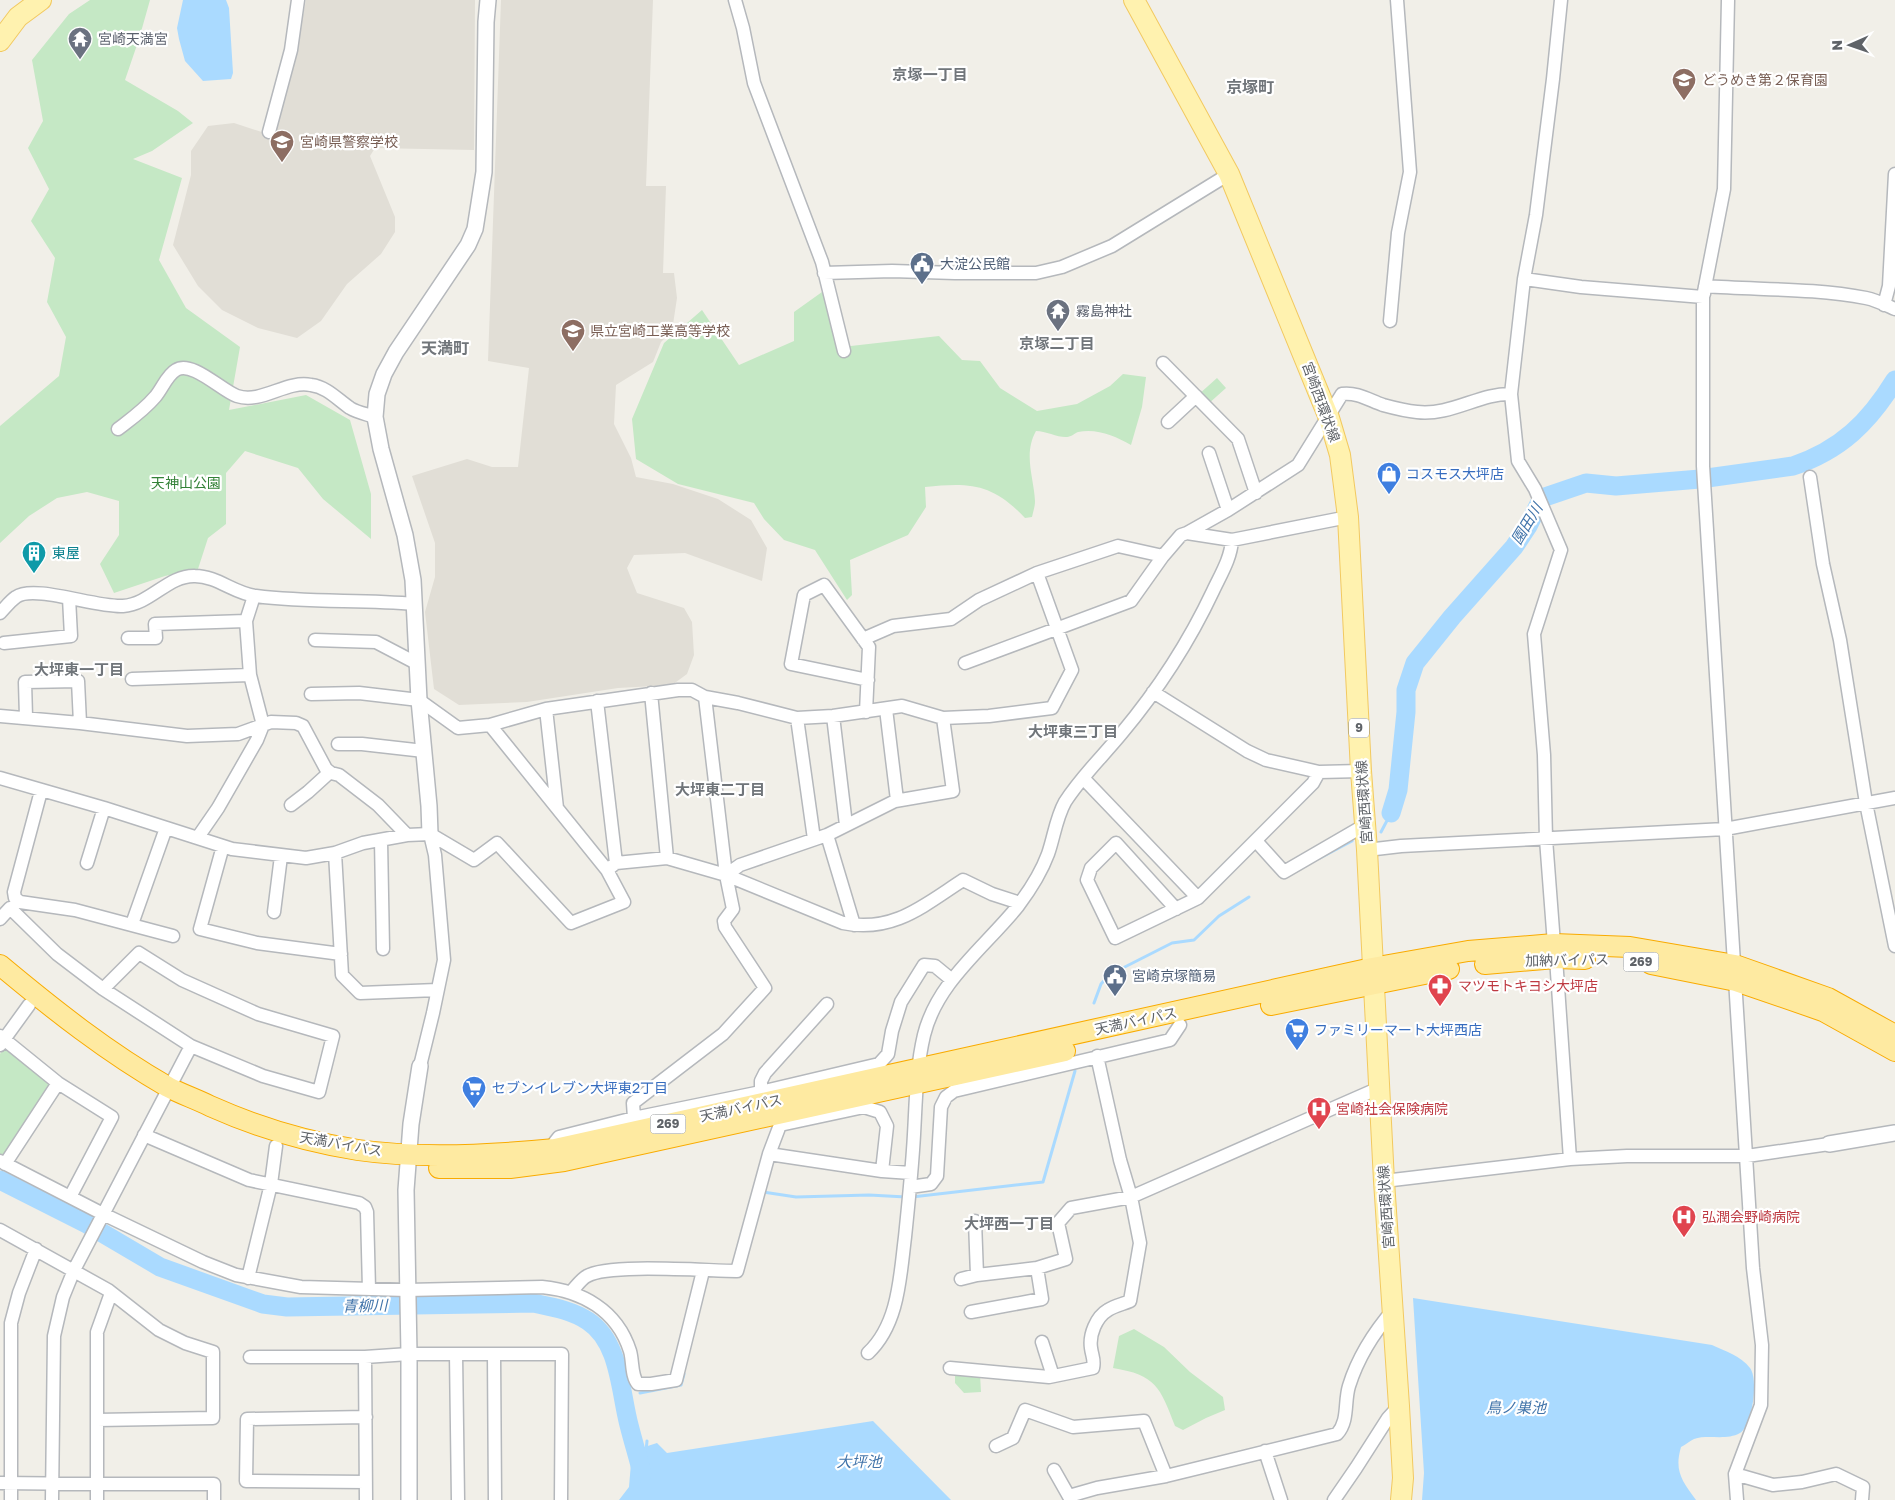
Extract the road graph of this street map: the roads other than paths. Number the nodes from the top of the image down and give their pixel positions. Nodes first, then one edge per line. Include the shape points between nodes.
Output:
1 (41, 0) edge
2 (298, 0) edge
3 (488, 0) edge
4 (734, 0) edge
5 (1134, 0) edge
6 (1397, 0) edge
7 (1561, 0) edge
8 (1728, 0) edge
9 (0, 41) edge
10 (269, 132) dead end
11 (1229, 174) junction
12 (1895, 174) edge
13 (824, 272) junction
14 (1524, 279) junction
15 (1704, 291) junction
16 (1890, 307) edge
17 (1390, 321) dead end
18 (844, 351) dead end
19 (1163, 363) dead end
20 (1511, 394) junction
21 (1196, 396) junction
22 (375, 417) junction
23 (1329, 418) junction
24 (1168, 422) dead end
25 (118, 429) dead end
26 (1210, 453) dead end
27 (1810, 477) dead end
28 (1256, 493) junction
29 (1228, 510) junction
30 (1348, 517) junction
31 (1187, 533) junction
32 (1232, 540) junction
33 (1163, 556) junction
34 (1037, 573) junction
35 (254, 596) junction
36 (69, 598) junction
37 (415, 604) junction
38 (0, 613) edge
39 (246, 621) junction
40 (1056, 629) junction
41 (128, 638) dead end
42 (863, 639) junction
43 (315, 640) dead end
44 (4, 643) dead end
45 (966, 663) dead end
46 (418, 664) junction
47 (250, 675) junction
48 (132, 679) dead end
49 (868, 680) junction
50 (1153, 692) junction
51 (311, 694) dead end
52 (651, 694) junction
53 (705, 697) junction
54 (419, 700) junction
55 (597, 701) junction
56 (546, 709) junction
57 (886, 709) junction
58 (866, 712) junction
59 (0, 716) edge
60 (833, 716) junction
61 (26, 717) junction
62 (797, 718) junction
63 (943, 718) junction
64 (80, 723) junction
65 (263, 725) junction
66 (490, 725) junction
67 (338, 744) dead end
68 (424, 751) junction
69 (330, 772) junction
70 (1319, 772) junction
71 (1361, 772) junction
72 (0, 778) edge
73 (1083, 778) junction
74 (41, 791) junction
75 (1895, 798) edge
76 (897, 800) junction
77 (1866, 803) junction
78 (291, 804) dead end
79 (104, 808) junction
80 (557, 808) junction
81 (846, 825) junction
82 (1366, 825) junction
83 (166, 828) junction
84 (1725, 829) junction
85 (430, 834) junction
86 (407, 835) junction
87 (827, 835) junction
88 (198, 838) junction
89 (1546, 839) junction
90 (381, 840) junction
91 (814, 840) junction
92 (1256, 840) junction
93 (223, 846) junction
94 (1367, 850) junction
95 (335, 853) junction
96 (281, 856) junction
97 (667, 858) junction
98 (87, 864) dead end
99 (612, 866) junction
100 (726, 875) junction
101 (1198, 898) junction
102 (1020, 903) junction
103 (1176, 909) junction
104 (274, 912) dead end
105 (0, 919) edge
106 (132, 924) junction
107 (854, 925) junction
108 (174, 936) dead end
109 (1895, 946) edge
110 (383, 949) dead end
111 (1555, 951) junction
112 (340, 954) junction
113 (0, 965) edge
114 (1736, 973) junction
115 (1373, 975) junction
116 (952, 980) junction
117 (0, 981) edge
118 (103, 989) junction
119 (437, 990) junction
120 (827, 1004) dead end
121 (29, 1005) junction
122 (1180, 1025) junction
123 (1895, 1035) edge
124 (1, 1040) edge
125 (191, 1046) junction
126 (1895, 1051) edge
127 (1097, 1056) junction
128 (420, 1066) joint
129 (916, 1077) junction
130 (58, 1083) junction
131 (1379, 1088) junction
132 (762, 1092) junction
133 (167, 1093) junction
134 (634, 1118) junction
135 (778, 1120) junction
136 (1895, 1133) edge
137 (144, 1135) junction
138 (1829, 1144) joint
139 (276, 1146) junction
140 (555, 1149) junction
141 (769, 1154) junction
142 (1747, 1156) junction
143 (1570, 1159) junction
144 (407, 1161) junction
145 (2, 1162) edge
146 (882, 1171) junction
147 (911, 1173) junction
148 (1384, 1182) junction
149 (270, 1184) junction
150 (910, 1193) junction
151 (70, 1197) junction
152 (1131, 1197) junction
153 (103, 1214) junction
154 (975, 1221) dead end
155 (0, 1230) edge
156 (36, 1249) junction
157 (1037, 1268) junction
158 (74, 1270) junction
159 (703, 1271) junction
160 (977, 1275) junction
161 (248, 1278) junction
162 (961, 1279) dead end
163 (369, 1289) junction
164 (407, 1292) junction
165 (571, 1292) junction
166 (112, 1293) junction
167 (1394, 1310) junction
168 (971, 1312) dead end
169 (1042, 1342) dead end
170 (868, 1353) dead end
171 (409, 1354) junction
172 (456, 1354) junction
173 (494, 1354) junction
174 (250, 1357) dead end
175 (365, 1357) junction
176 (950, 1368) dead end
177 (1053, 1376) junction
178 (1400, 1406) junction
179 (366, 1417) junction
180 (5, 1419) edge
181 (97, 1420) junction
182 (996, 1446) dead end
183 (1265, 1451) junction
184 (1054, 1470) dead end
185 (1735, 1474) junction
186 (1166, 1476) junction
187 (52, 1482) junction
188 (366, 1482) junction
189 (5, 1484) edge
190 (97, 1484) junction
191 (1070, 1498) edge
192 (10, 1500) edge
193 (52, 1500) edge
194 (97, 1500) edge
195 (214, 1500) edge
196 (366, 1500) edge
197 (409, 1500) edge
198 (458, 1500) edge
199 (495, 1500) edge
200 (561, 1500) edge
201 (1281, 1500) edge
202 (1334, 1500) edge
203 (1401, 1500) edge
204 (1737, 1500) edge
205 (1862, 1500) edge

1 - 9 main road via 18,17
2 - 10 street via 290,50
3 - 22 street via 484,172 475,229 468,245 384,374 377,394
4 - 13 street via 759,99
5 - 11 main road, 宮崎西環状線 / 9
6 - 17 street via 1410,172 1398,233
7 - 14 street via 1536,215
8 - 15 street via 1724,189
11 - 13 street via 1112,246 1062,267 1036,272
11 - 23 main road, 宮崎西環状線 / 9
12 - 16 street
13 - 18 street
14 - 15 street via 1582,288
14 - 20 street
15 - 16 street via 1806,290 1868,299
15 - 84 street via 1703,484
19 - 21 street
20 - 23 street via 1427,412 1384,405 1352,393 1342,394
20 - 89 street via 1518,461 1536,489 1561,550 1534,634 1544,755
21 - 24 street
21 - 28 street via 1238,439
22 - 25 street via 352,409 326,389 313,385 292,384 244,398 184,367 170,376 144,410
22 - 37 street via 410,558
23 - 28 street via 1298,465
23 - 30 main road, 宮崎西環状線 / 9 via 1340,455
26 - 29 street
27 - 77 street
28 - 29 street
29 - 31 street
30 - 32 street
30 - 71 main road, 宮崎西環状線 / 9
31 - 32 street
31 - 33 street via 1181,535
32 - 50 street via 1231,552 1203,614
33 - 34 street via 1118,546
33 - 40 street via 1131,601
34 - 40 street
34 - 42 street via 979,600 951,619 893,626
35 - 36 street via 212,579 195,576 176,579 141,602 126,606
35 - 37 street
35 - 39 street
36 - 38 street via 36,592 17,596
36 - 44 street via 71,636
37 - 46 street
39 - 41 street via 155,624 156,638
39 - 47 street
40 - 45 street
40 - 63 street via 1072,670 1052,708
42 - 49 street via 869,648
42 - 49 street via 824,585 804,595 791,664
43 - 46 street via 376,642
46 - 54 street
47 - 48 street
47 - 65 street
49 - 58 street
50 - 70 street via 1247,751 1266,760
50 - 73 street
51 - 54 street via 359,693
52 - 53 street via 692,690
52 - 55 street
52 - 97 street
53 - 62 street
53 - 100 street
54 - 66 street via 458,728
54 - 68 street
55 - 56 street
55 - 99 street
56 - 66 street
56 - 80 street
57 - 58 street
57 - 63 street via 902,706
57 - 76 street
58 - 60 street
59 - 61 street
60 - 62 street
60 - 81 street
61 - 64 street
61 - 64 street via 25,682 78,681
62 - 91 street
63 - 76 street via 953,791
64 - 65 street via 187,736 238,734
65 - 69 street via 279,722 303,726
65 - 88 street
66 - 80 street
67 - 68 street
68 - 85 street
69 - 78 street
69 - 86 street via 339,775 378,805
70 - 71 street
70 - 92 street via 1313,783
71 - 82 main road, 宮崎西環状線 / 9
72 - 74 street
73 - 101 street
73 - 102 street via 1062,806 1047,856
74 - 79 street
74 - 106 street via 15,898 20,902 75,910
75 - 77 street
76 - 81 street
77 - 84 street
77 - 109 street
79 - 83 street
79 - 98 street
80 - 99 street
81 - 87 street
82 - 92 street via 1284,872
82 - 94 main road, 宮崎西環状線 / 9
83 - 88 street
83 - 106 street
84 - 89 street
84 - 114 street
85 - 86 street
85 - 99 street via 474,860 497,843 570,923 624,902
85 - 119 street via 435,855 444,960
86 - 90 street
87 - 91 street
87 - 107 street
88 - 93 street
89 - 94 street
89 - 111 street
90 - 95 street
90 - 110 street
91 - 100 street via 740,865
92 - 101 street
93 - 96 street
93 - 112 street via 200,928 257,943
94 - 115 main road, 宮崎西環状線 / 9
95 - 96 street via 306,858
95 - 112 street
96 - 104 street
97 - 99 street
97 - 100 street
100 - 107 street
100 - 134 street via 733,908 724,921 725,927 765,988 723,1034 632,1103
101 - 103 street
102 - 107 street via 963,880 895,920 876,926
102 - 116 street
103 - 103 street via 1116,938 1086,880 1091,868 1116,843
105 - 118 street via 10,908 57,954
106 - 108 street
111 - 114 highway, 加納バイパス / 269
111 - 115 highway, 加納バイパス / 269 via 1468,951
111 - 143 street
112 - 119 street via 342,975 360,992
113 - 133 highway, 天満バイパス / 269 via 73,1025
114 - 123 highway, 加納バイパス / 269 via 1828,998
114 - 126 highway, 加納バイパス / 269 via 1823,1011
114 - 142 street
115 - 122 highway, 天満バイパス / 269
115 - 129 highway, 天満バイパス / 269
115 - 131 main road, 宮崎西環状線 / 9
116 - 129 street via 928,1020
116 - 132 street via 935,966 924,965 901,1002 888,1054 879,1064
117 - 121 highway, 天満バイパス / 269
118 - 125 street
118 - 125 street via 139,953 182,980 258,1014 333,1036 319,1092 262,1076
119 - 128 street
120 - 132 street via 765,1073 761,1081
121 - 124 street
121 - 133 highway, 天満バイパス / 269 via 103,1062
122 - 127 street via 1170,1040
122 - 129 highway, 天満バイパス / 269
124 - 130 street
125 - 133 street
127 - 150 street via 954,1091 941,1107 937,1176 931,1184
127 - 152 street
128 - 144 street
129 - 135 highway, 天満バイパス / 269
129 - 140 highway, 天満バイパス / 269
129 - 147 street
130 - 145 street
130 - 151 street via 112,1117
131 - 148 main road, 宮崎西環状線 / 9
131 - 152 street
132 - 134 street
133 - 137 street
133 - 139 highway, 天満バイパス / 269 via 228,1128
133 - 144 highway, 天満バイパス / 269 via 277,1132
134 - 140 street via 559,1137
135 - 141 street
135 - 144 highway, 天満バイパス / 269 via 564,1161 510,1168
135 - 146 street via 864,1107 880,1112 887,1126
136 - 138 street
137 - 149 street via 249,1180
137 - 153 street
138 - 142 street
139 - 144 highway, 天満バイパス / 269 via 359,1162
139 - 149 street
140 - 144 highway, 天満バイパス / 269
141 - 146 street
141 - 159 street via 737,1271
142 - 143 street
142 - 185 street via 1753,1268 1762,1345 1761,1405
143 - 148 street
144 - 164 street
145 - 151 street
146 - 147 street
147 - 150 street
148 - 167 main road, 宮崎西環状線 / 9
149 - 161 street
149 - 163 street via 351,1200 365,1207 368,1212
150 - 170 street via 899,1288 883,1336
151 - 153 street
152 - 157 street via 1071,1208 1058,1223 1066,1258
152 - 177 street via 1140,1243 1130,1301 1108,1309 1097,1320 1090,1348 1095,1361 1093,1368
153 - 158 street
153 - 161 street via 216,1268
154 - 160 street
155 - 156 street
156 - 158 street
156 - 180 street via 11,1322
157 - 160 street
157 - 168 street via 1042,1298
158 - 166 street
158 - 187 street via 63,1297 54,1336
159 - 165 street via 602,1271 587,1276
159 - 165 street via 676,1380 651,1384 635,1381 624,1334 615,1321 596,1305
160 - 162 street
161 - 163 street via 301,1287
163 - 164 street
164 - 165 street via 542,1287
164 - 171 street
166 - 181 street via 97,1332
166 - 181 street via 159,1330 184,1343 214,1352 213,1418
167 - 178 main road, 宮崎西環状線 / 9
167 - 183 street via 1380,1325 1359,1359 1349,1388 1343,1427 1337,1434
169 - 177 street
171 - 172 street
171 - 175 street
171 - 197 street
172 - 173 street
172 - 198 street
173 - 199 street
173 - 200 street via 562,1354
174 - 175 street
175 - 179 street
176 - 177 street
178 - 202 street via 1388,1418
178 - 203 main road, 宮崎西環状線 / 9
179 - 188 street
179 - 188 street via 247,1419 246,1482
180 - 189 street
181 - 190 street
182 - 186 street via 1013,1438 1026,1410 1073,1427 1144,1421
183 - 186 street
183 - 201 street
184 - 191 street
185 - 204 street
185 - 205 street via 1773,1485 1836,1474 1863,1487
186 - 191 street via 1098,1488
187 - 189 street
187 - 190 street
187 - 193 street
188 - 196 street
189 - 192 street
190 - 194 street
190 - 195 street via 214,1484

